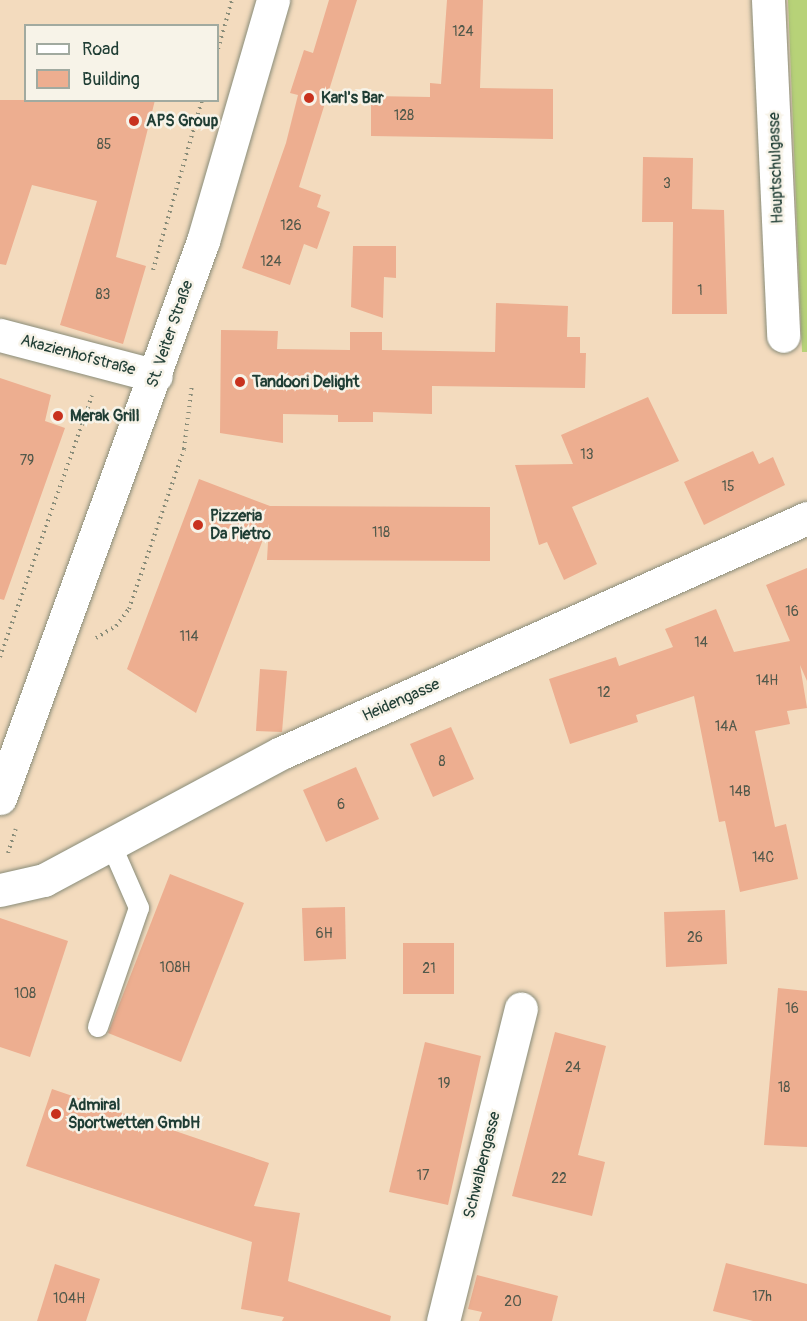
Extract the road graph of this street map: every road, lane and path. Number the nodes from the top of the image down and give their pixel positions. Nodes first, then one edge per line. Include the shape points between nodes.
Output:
1 (232, 0) edge
2 (273, 0) edge
3 (768, 0) edge
4 (219, 46) edge
5 (0, 335) edge
6 (783, 336) dead end
7 (156, 376) junction
8 (807, 518) edge
9 (0, 798) edge
10 (110, 843) junction
11 (0, 890) edge
12 (521, 1009) dead end
13 (98, 1027) dead end
14 (443, 1321) edge

1 - 4 path
2 - 7 street, St. Veiter Straße via 203,241
3 - 6 street, Hauptschulgasse
5 - 7 street, Akazienhofstraße
7 - 9 street, St. Veiter Straße
8 - 10 street, Heidengasse via 231,777
10 - 11 street, Heidengasse via 44,880
10 - 13 lane via 139,908
12 - 14 street, Schwalbengasse

